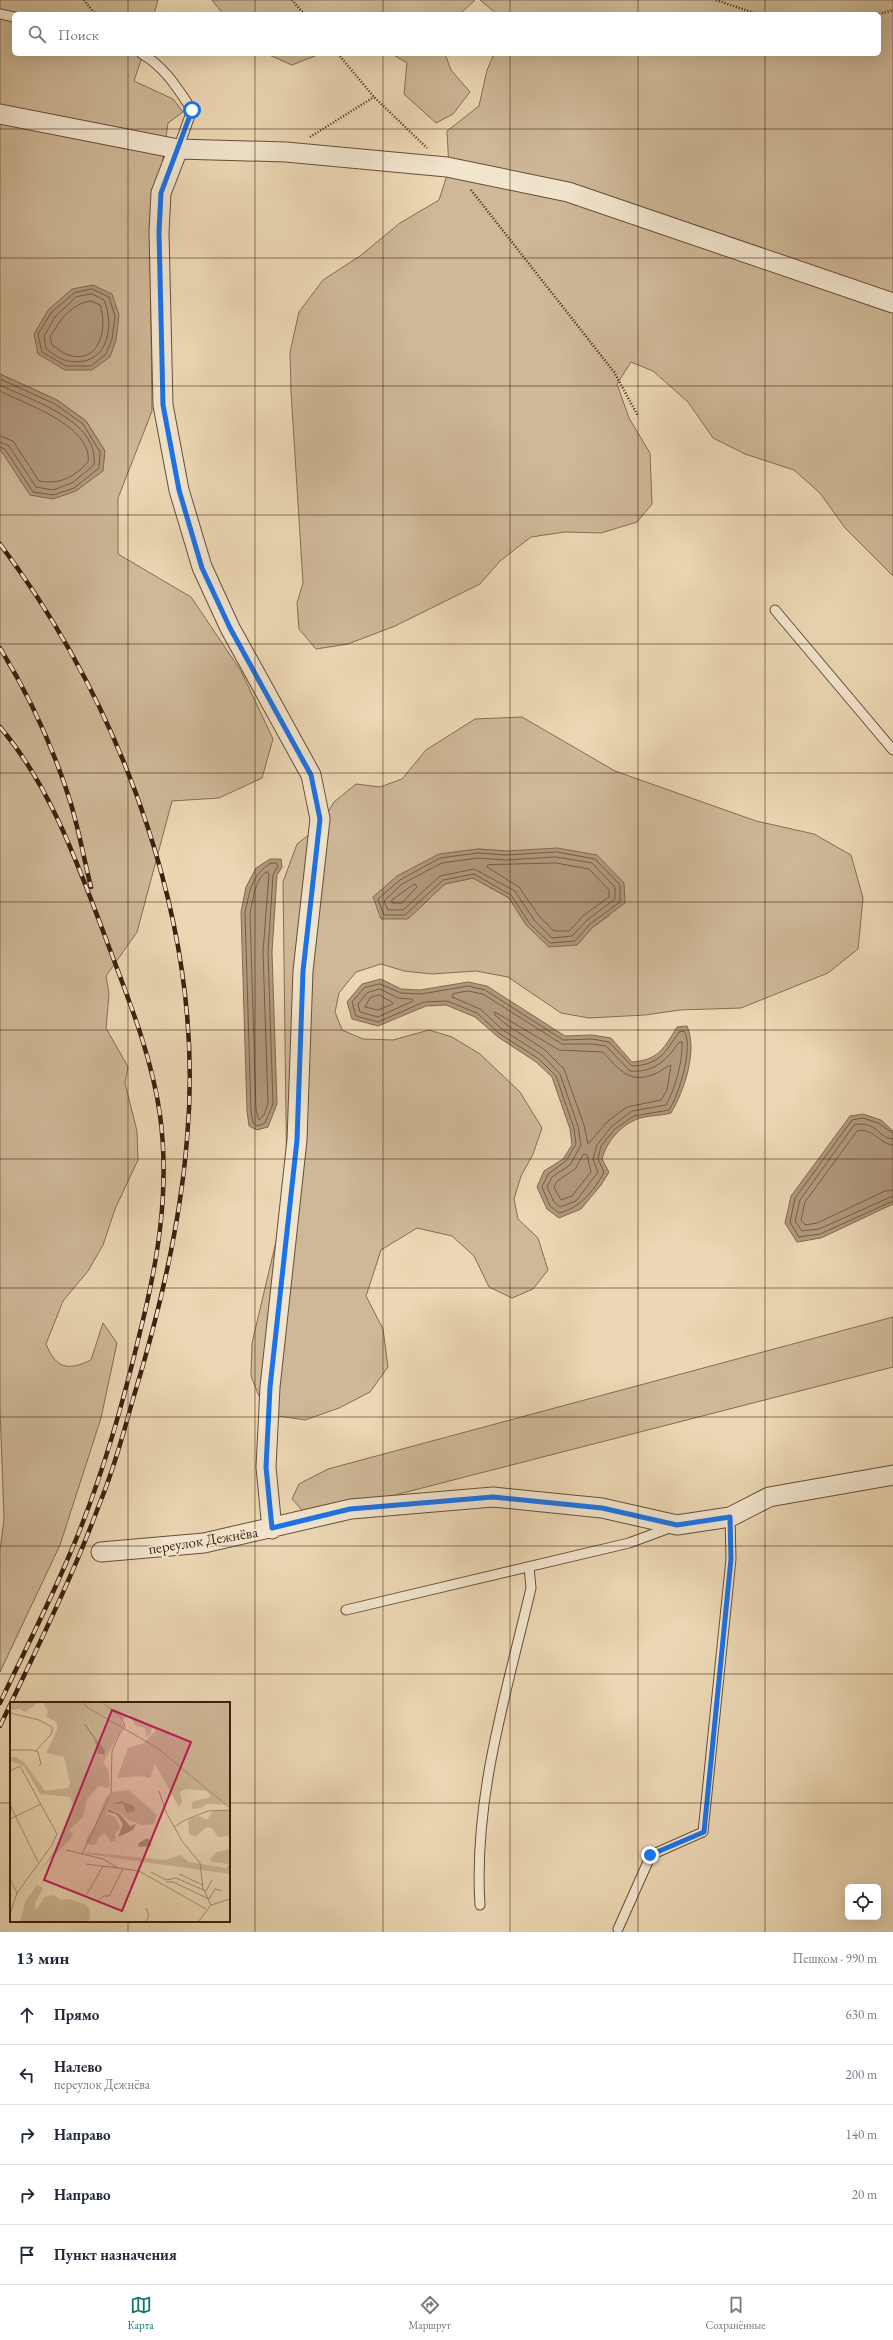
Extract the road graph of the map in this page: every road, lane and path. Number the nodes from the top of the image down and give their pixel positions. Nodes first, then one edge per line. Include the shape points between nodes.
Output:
1 (84, 0) edge
2 (292, 0) edge
3 (716, 0) edge
4 (893, 10) edge
5 (93, 12) edge
6 (302, 12) edge
7 (751, 12) edge
8 (881, 13) edge
9 (0, 14) edge
10 (12, 17) edge
11 (146, 56) edge
12 (340, 56) edge
13 (374, 97) junction
14 (0, 114) edge
15 (178, 149) junction
16 (286, 152) junction
17 (447, 167) junction
18 (467, 186) dead end
19 (893, 303) edge
20 (638, 416) dead end
21 (775, 610) dead end
22 (893, 750) edge
23 (893, 1475) edge
24 (730, 1517) junction
25 (677, 1525) junction
26 (272, 1528) junction
27 (101, 1552) dead end
28 (529, 1567) junction
29 (346, 1610) dead end
30 (480, 1905) dead end
31 (618, 1929) dead end

1 - 5 path
2 - 6 path
3 - 7 path
4 - 8 path
9 - 10 lane
11 - 15 lane via 170,77 192,110
12 - 13 path
13 - 16 path
13 - 17 path
14 - 15 street
15 - 16 street
15 - 26 street via 161,193 159,232 163,405 179,490 202,568 230,628 311,775 320,819 303,971 297,1140 270,1387 266,1467
16 - 17 street
17 - 19 street via 568,192
18 - 20 path via 614,372
21 - 22 lane
23 - 24 street, переулок Дежнёва via 769,1497
24 - 25 street, переулок Дежнёва
24 - 31 lane via 731,1559 704,1832 650,1855
25 - 26 street, переулок Дежнёва via 602,1508 493,1497 350,1509
25 - 28 lane via 629,1543
26 - 27 street, переулок Дежнёва via 204,1543
28 - 29 lane
28 - 30 lane via 531,1588 491,1760 478,1868

